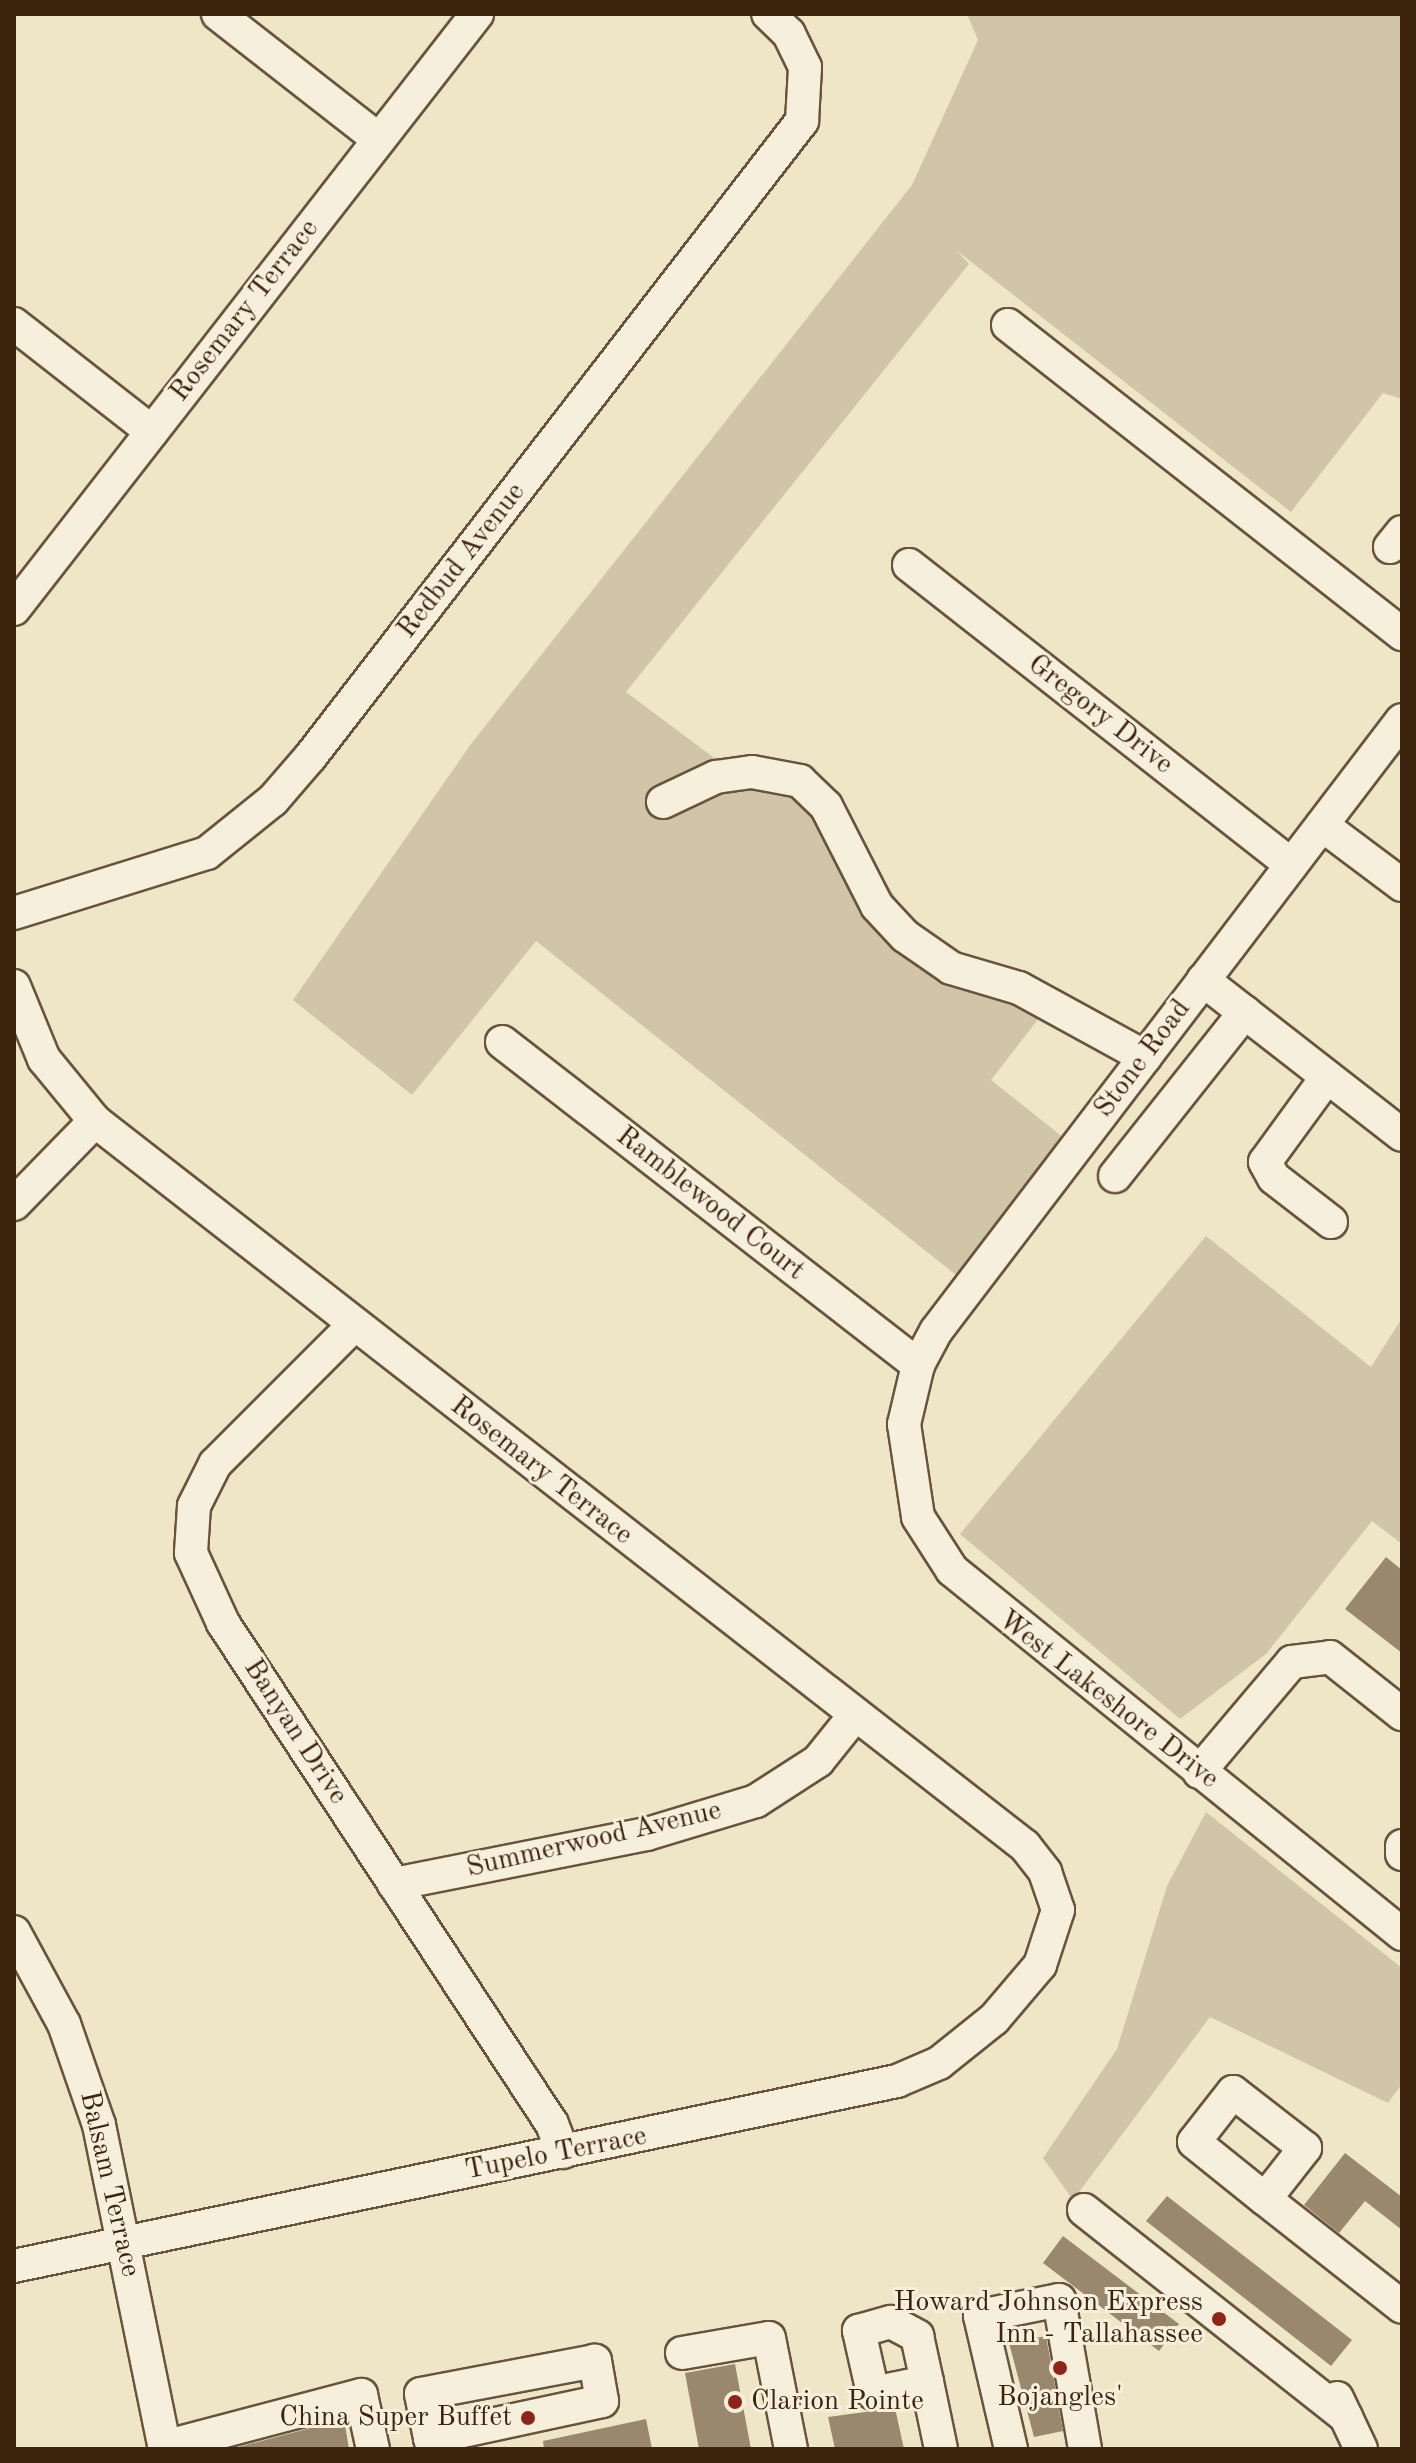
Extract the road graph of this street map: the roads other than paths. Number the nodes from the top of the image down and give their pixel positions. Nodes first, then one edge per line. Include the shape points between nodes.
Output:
1 (218, 14) edge
2 (477, 14) edge
3 (768, 14) edge
4 (379, 140) junction
5 (14, 324) edge
6 (1008, 325) dead end
7 (152, 432) junction
8 (909, 565) dead end
9 (14, 609) edge
10 (1402, 634) edge
11 (1402, 720) edge
12 (663, 802) dead end
13 (1322, 825) junction
14 (1291, 865) junction
15 (1402, 885) edge
16 (14, 913) edge
17 (1203, 980) junction
18 (14, 986) edge
19 (1245, 1012) junction
20 (502, 1042) dead end
21 (1145, 1057) junction
22 (1327, 1077) junction
23 (95, 1121) junction
24 (1402, 1135) edge
25 (1115, 1176) dead end
26 (14, 1204) edge
27 (1331, 1222) dead end
28 (353, 1326) junction
29 (918, 1365) junction
30 (905, 1411) joint
31 (1402, 1714) edge
32 (855, 1715) junction
33 (1199, 1772) junction
34 (1402, 1846) edge
35 (1402, 1854) edge
36 (394, 1884) junction
37 (14, 1932) edge
38 (1402, 1934) edge
39 (1048, 1950) joint
40 (563, 2152) junction
41 (1265, 2199) dead end
42 (1084, 2210) dead end
43 (123, 2243) junction
44 (14, 2266) edge
45 (1402, 2307) edge
46 (682, 2353) dead end
47 (927, 2382) dead end
48 (487, 2438) edge
49 (431, 2443) edge
50 (165, 2448) edge
51 (373, 2449) edge
52 (791, 2449) edge
53 (941, 2449) edge
54 (1012, 2449) edge
55 (1085, 2449) edge
56 (1361, 2449) edge

1 - 4 street
2 - 4 street, Rosemary Terrace
3 - 16 street, Redbud Avenue via 800,52 808,86 807,108 792,136 273,800 207,853
4 - 7 street, Rosemary Terrace
5 - 7 street
6 - 10 street
7 - 9 street, Rosemary Terrace
8 - 14 street, Gregory Drive
11 - 13 street, Stone Road
12 - 21 street via 716,777 752,772 800,781 826,806 877,906 905,936 951,968 1019,988
13 - 14 street, Stone Road
13 - 15 street
14 - 17 street, Stone Road
17 - 19 street
17 - 21 street, Stone Road
18 - 23 street, Rosemary Terrace via 44,1059
19 - 22 street
19 - 25 street
20 - 29 street, Ramblewood Court
21 - 29 street, Stone Road via 952,1309
22 - 24 street
22 - 27 street via 1265,1162 1274,1178
23 - 26 street
23 - 28 street, Rosemary Terrace
28 - 32 street, Rosemary Terrace
28 - 36 street, Banyan Drive via 215,1464 194,1506 191,1542 217,1613
29 - 30 street, Stone Road
30 - 33 street, West Lakeshore Drive via 909,1489 952,1570
31 - 33 street via 1330,1657 1292,1662
32 - 36 street, Summerwood Avenue via 818,1761 756,1801 647,1834
32 - 39 street, Rosemary Terrace via 1025,1846 1053,1888 1057,1919
33 - 38 street, West Lakeshore Drive
34 - 35 street
36 - 40 street, Banyan Drive via 552,2124
37 - 43 street, Balsam Terrace via 83,2071
39 - 40 street, Tupelo Terrace via 971,2040 897,2081
40 - 43 street, Tupelo Terrace
41 - 45 street
42 - 56 street via 1346,2417
43 - 44 street, Tupelo Terrace
43 - 50 street, Balsam Terrace
46 - 52 street via 769,2338
47 - 53 street
48 - 49 street
48 - 49 street via 602,2401 595,2361 421,2394
50 - 51 street via 361,2395
54 - 55 street via 980,2316 1059,2300

